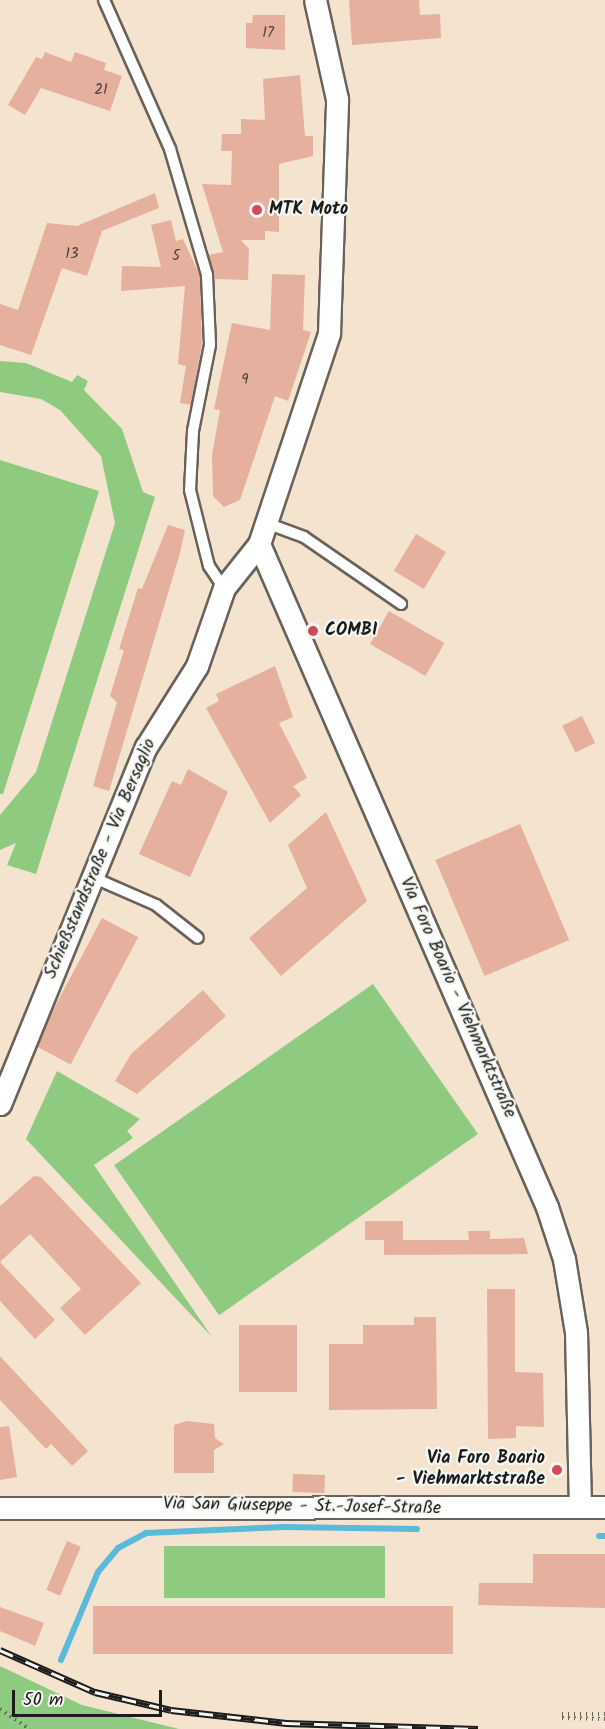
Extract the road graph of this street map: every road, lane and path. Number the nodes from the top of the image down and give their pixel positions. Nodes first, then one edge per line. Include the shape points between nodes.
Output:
1 (104, 0) edge
2 (315, 0) edge
3 (266, 523) junction
4 (259, 544) junction
5 (224, 588) junction
6 (401, 604) dead end
7 (92, 877) junction
8 (198, 938) dead end
9 (0, 1104) edge
10 (580, 1507) junction
11 (605, 1507) edge
12 (0, 1508) edge
13 (0, 1710) edge
14 (562, 1716) dead end
15 (605, 1716) edge
16 (30, 1729) edge

1 - 5 lane via 170,149 207,275 210,345 193,430 190,490 209,566
2 - 3 street, Schießstandstraße - Via Bersaglio via 337,99 328,333
3 - 4 street, Schießstandstraße - Via Bersaglio
3 - 6 lane via 304,537
4 - 5 street, Schießstandstraße - Via Bersaglio
4 - 10 street, Via Foro Boario - Viehmarktstraße via 548,1207 564,1259 576,1332
5 - 7 street, Schießstandstraße - Via Bersaglio via 197,666 146,747
7 - 8 lane via 156,905
7 - 9 street, Schießstandstraße - Via Bersaglio
10 - 11 street, Via San Giuseppe - St.-Josef-Straße
10 - 12 street, Via San Giuseppe - St.-Josef-Straße
13 - 16 path
14 - 15 path

